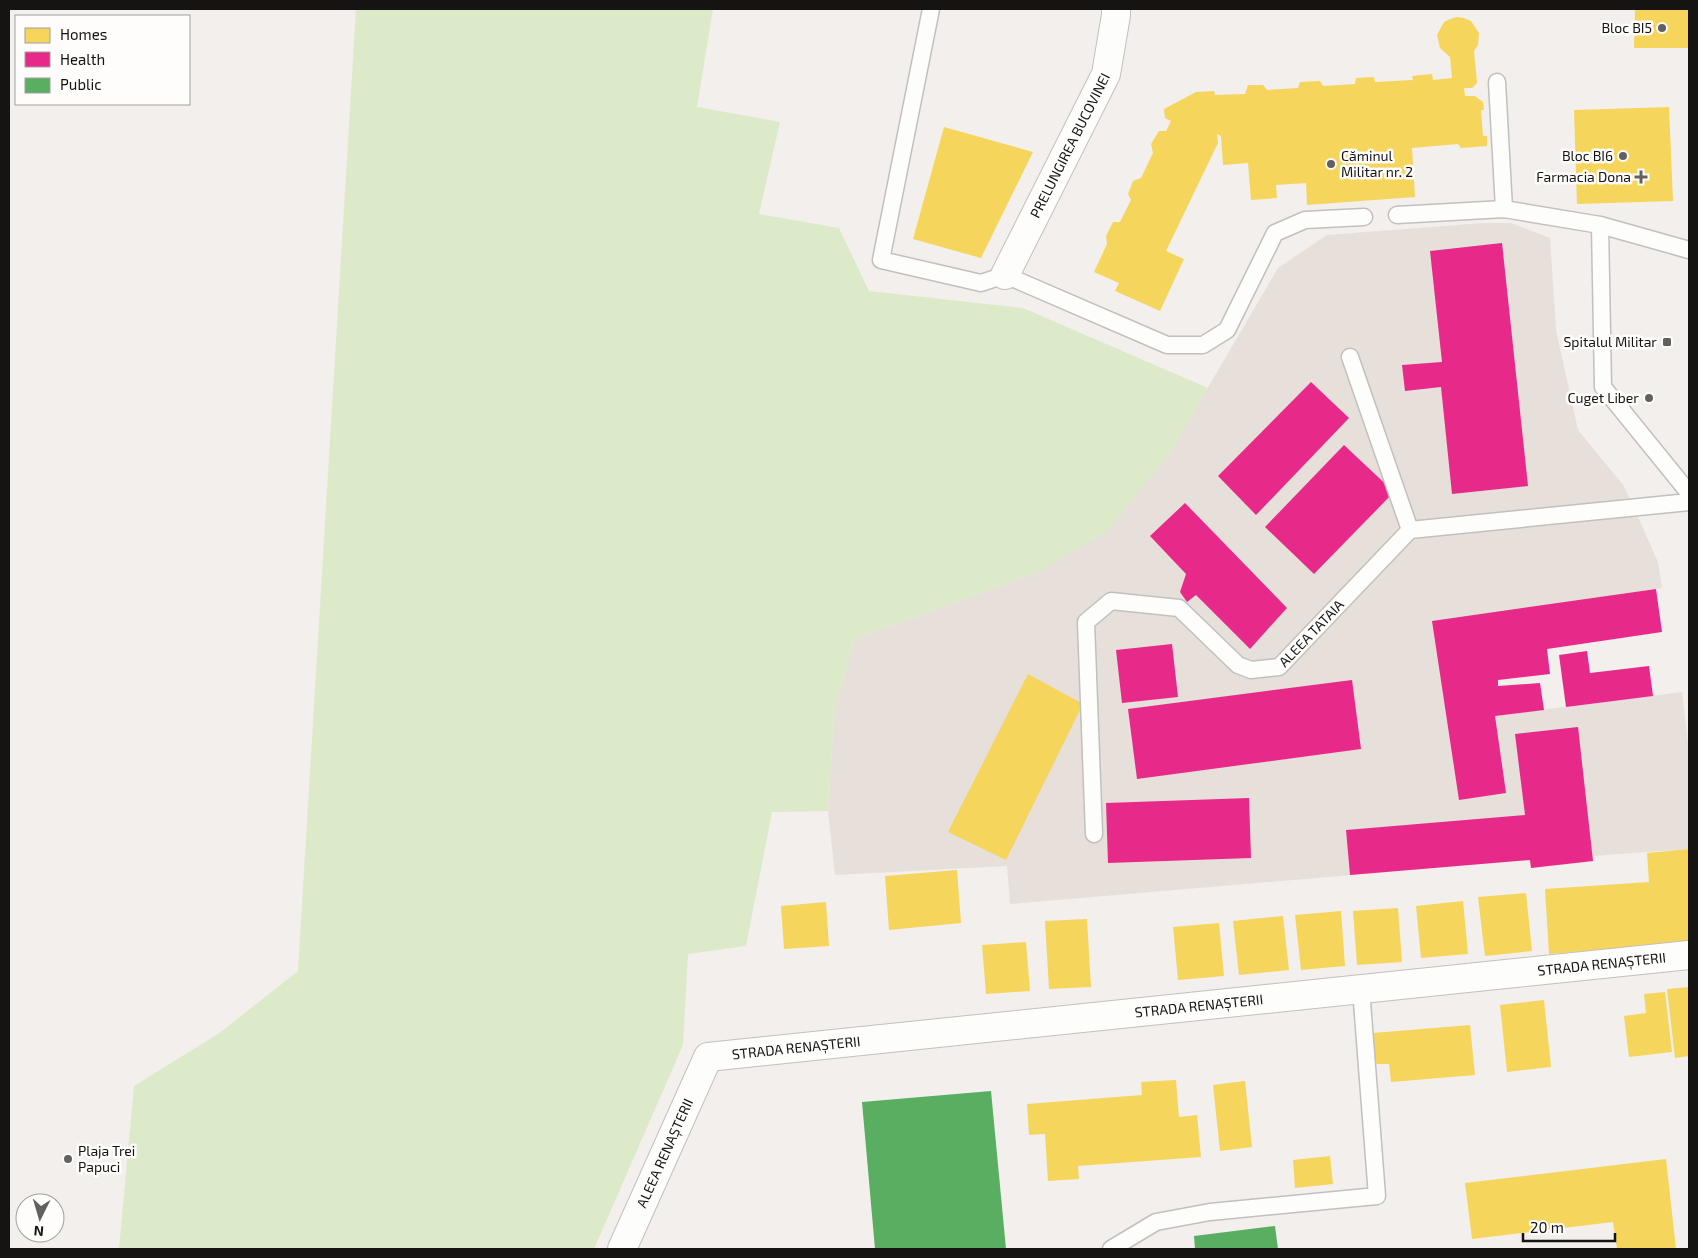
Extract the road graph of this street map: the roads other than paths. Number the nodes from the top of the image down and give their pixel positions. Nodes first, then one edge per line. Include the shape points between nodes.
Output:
1 (931, 9) edge
2 (1116, 9) edge
3 (1497, 82) dead end
4 (1504, 209) junction
5 (1397, 215) dead end
6 (1364, 217) dead end
7 (1600, 225) junction
8 (1689, 250) edge
9 (1006, 275) junction
10 (1350, 357) dead end
11 (1689, 493) edge
12 (1689, 502) edge
13 (1410, 530) junction
14 (1094, 834) dead end
15 (1689, 955) edge
16 (1361, 990) junction
17 (708, 1058) joint
18 (622, 1249) edge
19 (1111, 1249) edge

1 - 9 lane via 881,260 981,283
2 - 9 street, PRELUNGIREA BUCOVINEI via 1106,74
3 - 4 lane
4 - 5 lane
4 - 7 lane
6 - 9 lane via 1305,220 1275,233 1227,330 1203,345 1167,345
7 - 8 lane
7 - 11 lane via 1604,387
10 - 13 lane
12 - 13 lane
13 - 14 lane, ALEEA TATAIA via 1279,667 1251,670 1238,665 1179,608 1111,600 1086,622
15 - 16 street, STRADA RENAȘTERII
16 - 17 street, STRADA RENAȘTERII
16 - 19 lane via 1377,1196 1210,1212 1156,1222
17 - 18 street, ALEEA RENAȘTERII

